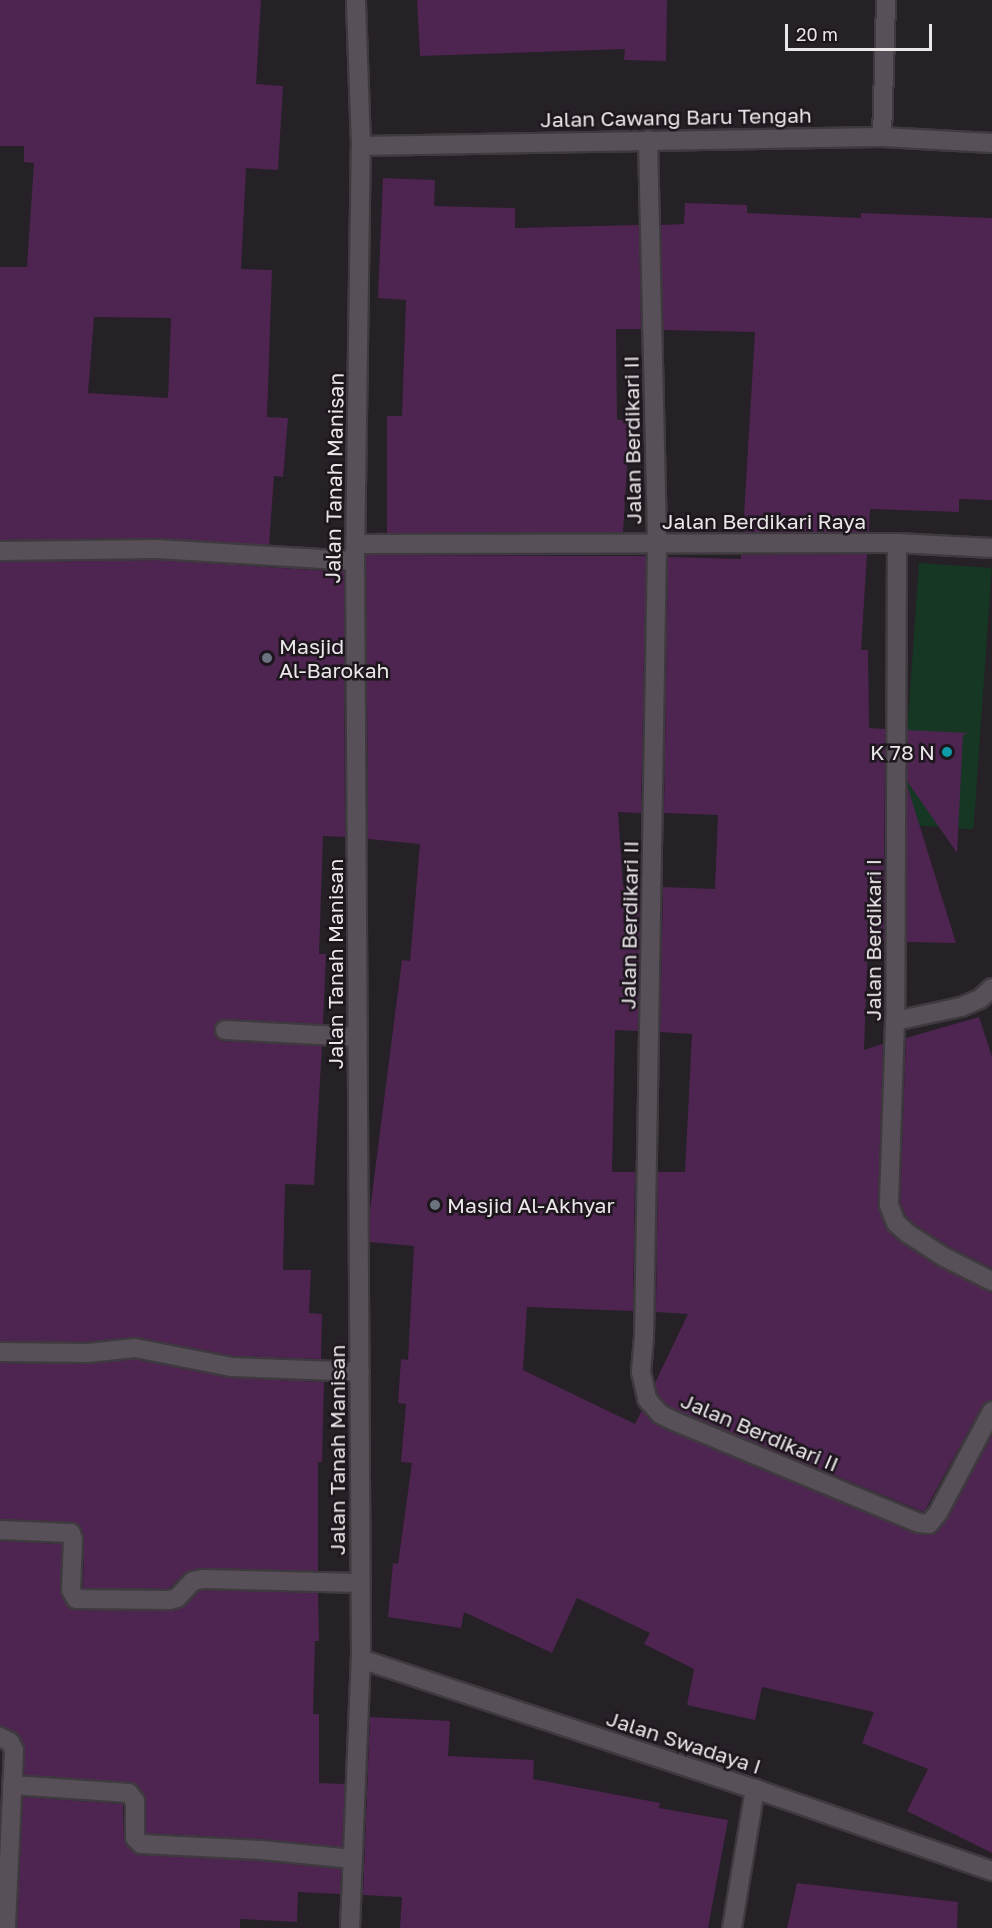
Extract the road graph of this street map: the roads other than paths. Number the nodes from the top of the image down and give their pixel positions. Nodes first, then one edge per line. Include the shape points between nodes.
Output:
1 (356, 0) edge
2 (886, 0) edge
3 (882, 137) junction
4 (648, 140) junction
5 (992, 143) edge
6 (361, 146) junction
7 (897, 543) junction
8 (657, 545) junction
9 (992, 548) edge
10 (0, 551) edge
11 (355, 553) junction
12 (992, 988) edge
13 (895, 1021) junction
14 (225, 1030) dead end
15 (358, 1037) junction
16 (992, 1281) edge
17 (0, 1352) edge
18 (360, 1372) junction
19 (992, 1411) edge
20 (0, 1530) edge
21 (359, 1582) junction
22 (361, 1659) junction
23 (0, 1737) edge
24 (12, 1785) junction
25 (755, 1789) junction
26 (353, 1859) junction
27 (992, 1871) edge
28 (6, 1928) edge
29 (350, 1928) edge
30 (732, 1928) edge

1 - 6 street, Jalan Tanah Manisan
2 - 3 street
3 - 4 street, Jalan Cawang Baru Tengah
3 - 5 street, Jalan Cawang Baru Tengah
4 - 6 street, Jalan Cawang Baru Tengah
4 - 8 street, Jalan Berdikari II
6 - 11 street, Jalan Tanah Manisan
7 - 8 street, Jalan Berdikari Raya
7 - 9 street, Jalan Berdikari Raya
7 - 13 street, Jalan Berdikari I
8 - 11 street, Jalan Berdikari Raya
8 - 19 street, Jalan Berdikari II via 641,1372 648,1399 660,1414 674,1421 929,1524
10 - 11 street, Jalan Berdikari Raya
11 - 15 street, Jalan Tanah Manisan
12 - 13 street via 980,999 961,1007
13 - 16 street, Jalan Berdikari I via 889,1205 896,1223 944,1257
14 - 15 street
15 - 18 street, Jalan Tanah Manisan
17 - 18 street via 88,1353 135,1348 232,1367
18 - 21 street, Jalan Tanah Manisan
20 - 21 street via 71,1533 71,1590 76,1599 169,1600 177,1598 193,1581 203,1579
21 - 22 street, Jalan Tanah Manisan
22 - 25 street, Jalan Swadaya I
22 - 26 street, Jalan Tanah Manisan
23 - 24 street via 10,1742 14,1750
24 - 26 street via 129,1793 135,1801 135,1838 141,1844
24 - 28 street
25 - 27 street, Jalan Swadaya I
25 - 30 street
26 - 29 street, Jalan Tanah Manisan

